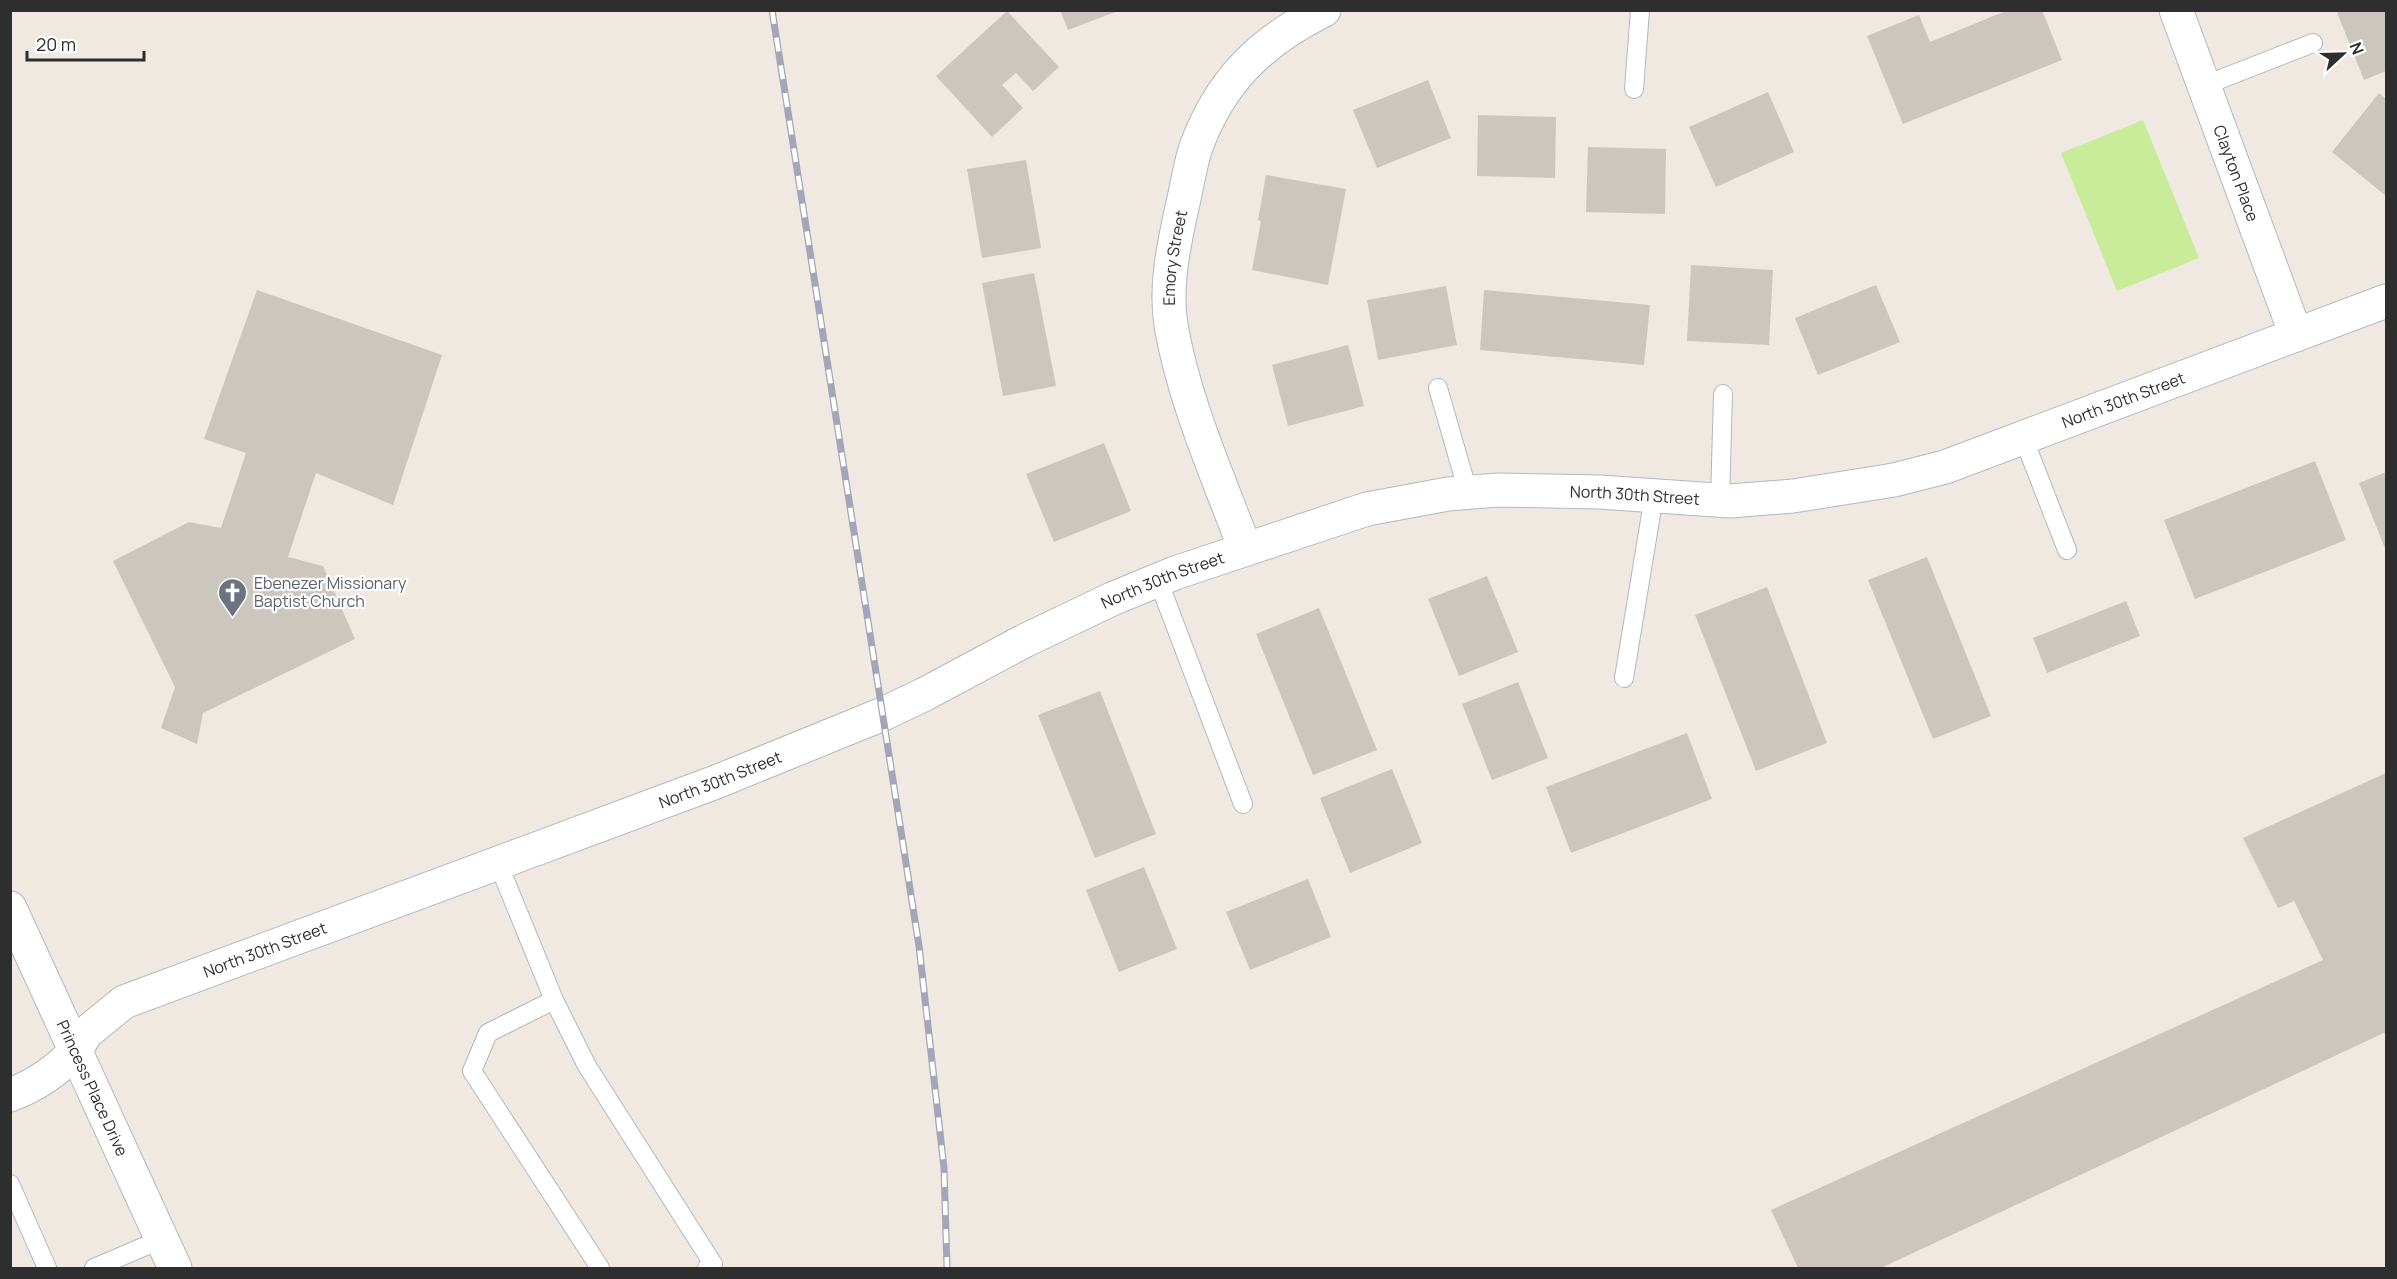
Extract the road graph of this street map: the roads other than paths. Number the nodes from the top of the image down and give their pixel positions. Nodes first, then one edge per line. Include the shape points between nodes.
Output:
1 (1324, 10) edge
2 (1640, 10) edge
3 (2176, 10) edge
4 (2313, 43) dead end
5 (2203, 86) junction
6 (1634, 89) dead end
7 (2386, 301) edge
8 (2296, 335) junction
9 (1438, 388) dead end
10 (1723, 394) dead end
11 (2023, 437) junction
12 (1468, 492) junction
13 (1654, 496) junction
14 (1720, 500) junction
15 (1245, 549) junction
16 (2067, 550) dead end
17 (1158, 580) junction
18 (1624, 678) dead end
19 (1243, 804) dead end
20 (498, 863) junction
21 (10, 908) edge
22 (554, 1000) junction
23 (76, 1050) junction
24 (10, 1095) edge
25 (10, 1184) edge
26 (162, 1239) junction
27 (47, 1269) edge
28 (94, 1269) edge
29 (175, 1269) edge
30 (600, 1269) edge
31 (707, 1269) edge

1 - 15 street, Emory Street via 1260,49 1224,93 1195,152 1172,253 1171,324 1187,391
2 - 6 lane
3 - 5 street, Clayton Place
4 - 5 lane
5 - 8 street, Clayton Place
7 - 8 street, North 30th Street
8 - 11 street, North 30th Street
9 - 12 lane
10 - 14 lane
11 - 14 street, North 30th Street via 1945,467 1894,480 1793,496
11 - 16 lane
12 - 13 street, North 30th Street
12 - 15 street, North 30th Street via 1367,509
13 - 14 street, North 30th Street
13 - 18 lane
15 - 17 street, North 30th Street
17 - 19 lane
17 - 20 street, North 30th Street via 1023,640 883,714 716,782
20 - 22 lane
20 - 23 street, North 30th Street via 124,1002 86,1033
21 - 23 street, Princess Place Drive
22 - 30 lane via 488,1034 472,1071
22 - 31 lane via 587,1066 713,1264
23 - 24 street, North 30th Street via 34,1086
23 - 26 street, Princess Place Drive
25 - 27 lane
26 - 28 lane
26 - 29 street, Princess Place Drive

